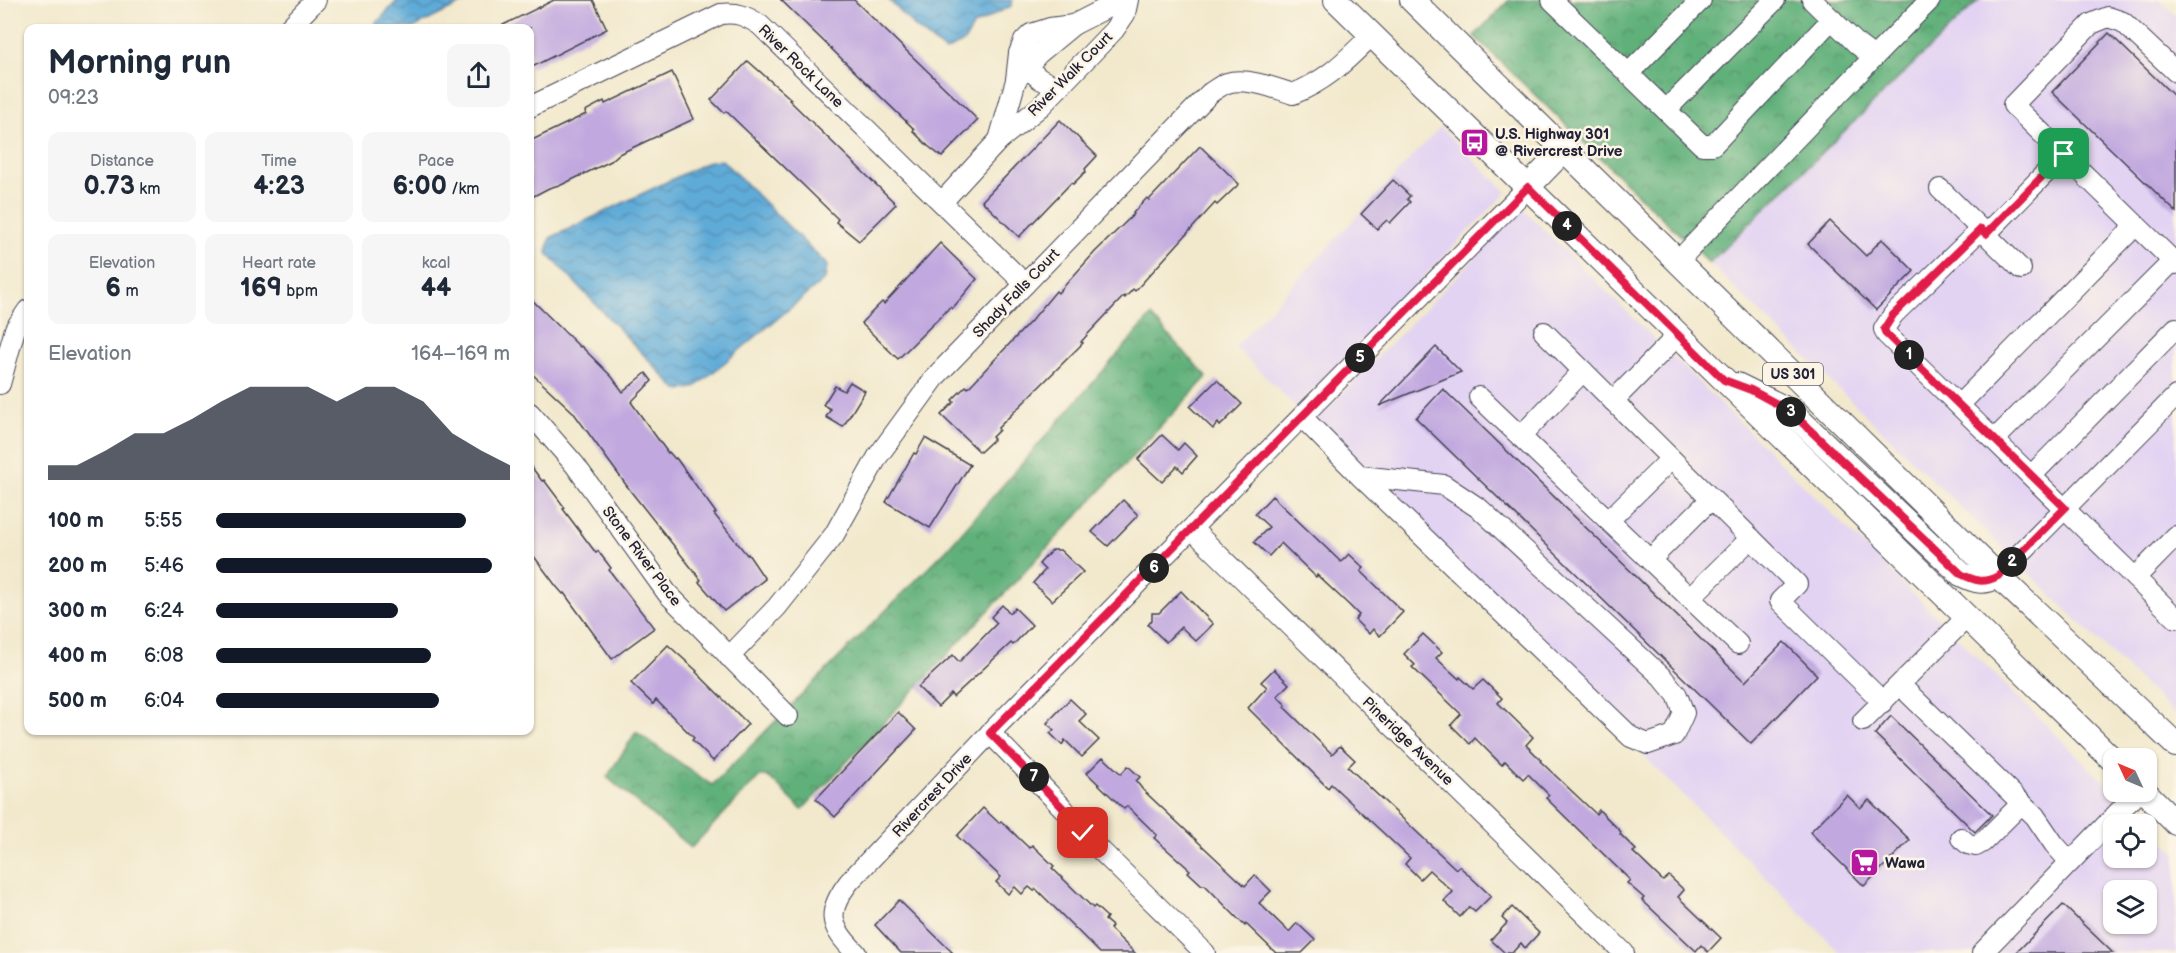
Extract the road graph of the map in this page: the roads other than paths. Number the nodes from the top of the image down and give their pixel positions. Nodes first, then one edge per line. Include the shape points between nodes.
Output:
1 (316, 0) edge
2 (1122, 0) edge
3 (1128, 0) edge
4 (1336, 0) edge
5 (1412, 0) edge
6 (1552, 0) edge
7 (1701, 0) edge
8 (1775, 0) edge
9 (1812, 0) edge
10 (1930, 0) edge
11 (1832, 19) junction
12 (293, 24) edge
13 (1372, 35) junction
14 (1874, 57) junction
15 (2176, 72) edge
16 (1021, 73) junction
17 (1628, 74) junction
18 (1058, 88) junction
19 (534, 105) edge
20 (1666, 110) junction
21 (999, 140) junction
22 (1565, 149) junction
23 (2064, 154) junction
24 (1528, 187) junction
25 (1940, 189) dead end
26 (942, 202) junction
27 (2136, 225) junction
28 (1983, 232) junction
29 (1678, 261) junction
30 (2174, 262) edge
31 (2021, 269) dead end
32 (1025, 284) junction
33 (24, 316) edge
34 (2176, 328) edge
35 (1544, 332) dead end
36 (1678, 335) junction
37 (1583, 371) junction
38 (1724, 380) junction
39 (0, 384) edge
40 (2176, 396) edge
41 (1479, 398) dead end
42 (1614, 401) junction
43 (1960, 404) junction
44 (1302, 417) junction
45 (534, 418) edge
46 (1521, 436) junction
47 (1995, 439) junction
48 (1671, 459) junction
49 (2032, 475) junction
50 (1360, 476) junction
51 (1711, 499) junction
52 (2065, 508) junction
53 (1609, 520) junction
54 (1192, 529) junction
55 (2176, 536) edge
56 (1751, 538) junction
57 (1650, 560) junction
58 (1998, 576) junction
59 (2135, 578) junction
60 (1690, 598) junction
61 (2175, 613) edge
62 (1967, 617) junction
63 (1738, 644) dead end
64 (729, 657) junction
65 (1900, 685) junction
66 (1883, 702) junction
67 (788, 716) dead end
68 (1863, 721) dead end
69 (990, 733) junction
70 (2176, 745) edge
71 (2103, 750) edge
72 (2128, 802) edge
73 (2155, 802) edge
74 (2022, 803) junction
75 (2176, 823) edge
76 (1961, 838) dead end
77 (2070, 862) junction
78 (856, 953) edge
79 (1205, 953) edge
80 (1624, 953) edge
81 (1983, 953) edge

1 - 12 street
2 - 16 street, River Walk Court via 1073,25 1031,34 1019,53
3 - 18 street, River Walk Court via 1125,14 1114,30
4 - 13 main road
5 - 22 main road, US 301
6 - 17 street
7 - 17 street
8 - 20 street
9 - 11 street
10 - 14 street
11 - 14 street
11 - 20 street via 1713,146 1701,145
13 - 24 main road
13 - 32 street, Shady Falls Court via 1331,74 1293,94 1240,82 1226,83 1210,93
14 - 29 street
15 - 23 street via 2123,22 2108,17 2091,24 2013,105
16 - 18 street
16 - 21 street, River Walk Court
17 - 20 street
18 - 21 street, River Walk Court
19 - 26 street, River Rock Lane via 722,14 735,12 760,25
21 - 26 street, River Walk Court
22 - 24 main road
22 - 29 main road, US 301
23 - 27 street
23 - 28 street
24 - 36 main road
24 - 44 street, Rivercrest Drive
25 - 28 street
26 - 32 street, River Rock Lane
27 - 30 street
27 - 43 street
28 - 31 street
28 - 43 street via 1893,315 1884,329
29 - 58 main road, US 301
30 - 47 street
32 - 64 street, Shady Falls Court via 937,375 878,456 828,543 777,607
33 - 39 street via 15,329
34 - 49 street
35 - 37 street
36 - 38 main road
36 - 42 street
37 - 42 street
37 - 46 street
38 - 58 main road via 1790,411 1961,574 1981,582
38 - 62 main road
40 - 52 street
41 - 46 street
42 - 48 street
43 - 47 street
44 - 50 street
44 - 54 street, Rivercrest Drive
45 - 64 street, Stone River Place via 575,465 667,593
46 - 53 street
47 - 49 street
48 - 51 street
48 - 53 street
49 - 52 street
50 - 50 street via 1631,737 1648,744 1674,735 1684,713 1677,695 1480,509 1444,485
51 - 56 street
51 - 57 street
52 - 58 street
52 - 59 street
53 - 57 street
54 - 69 street, Rivercrest Drive
54 - 80 street, Pineridge Avenue
55 - 59 street
56 - 60 street
56 - 66 street via 1797,584 1780,601
57 - 60 street
58 - 70 main road, US 301
59 - 61 street
60 - 63 street
62 - 65 street
62 - 71 main road
64 - 67 street, Stone River Place
65 - 66 street
65 - 74 street
66 - 68 street
69 - 78 street, Rivercrest Drive via 840,893 833,913 835,923 838,933
69 - 79 street via 1083,833
72 - 77 street
73 - 75 main road
74 - 76 street via 1983,842 1976,846
74 - 77 street
77 - 81 street

